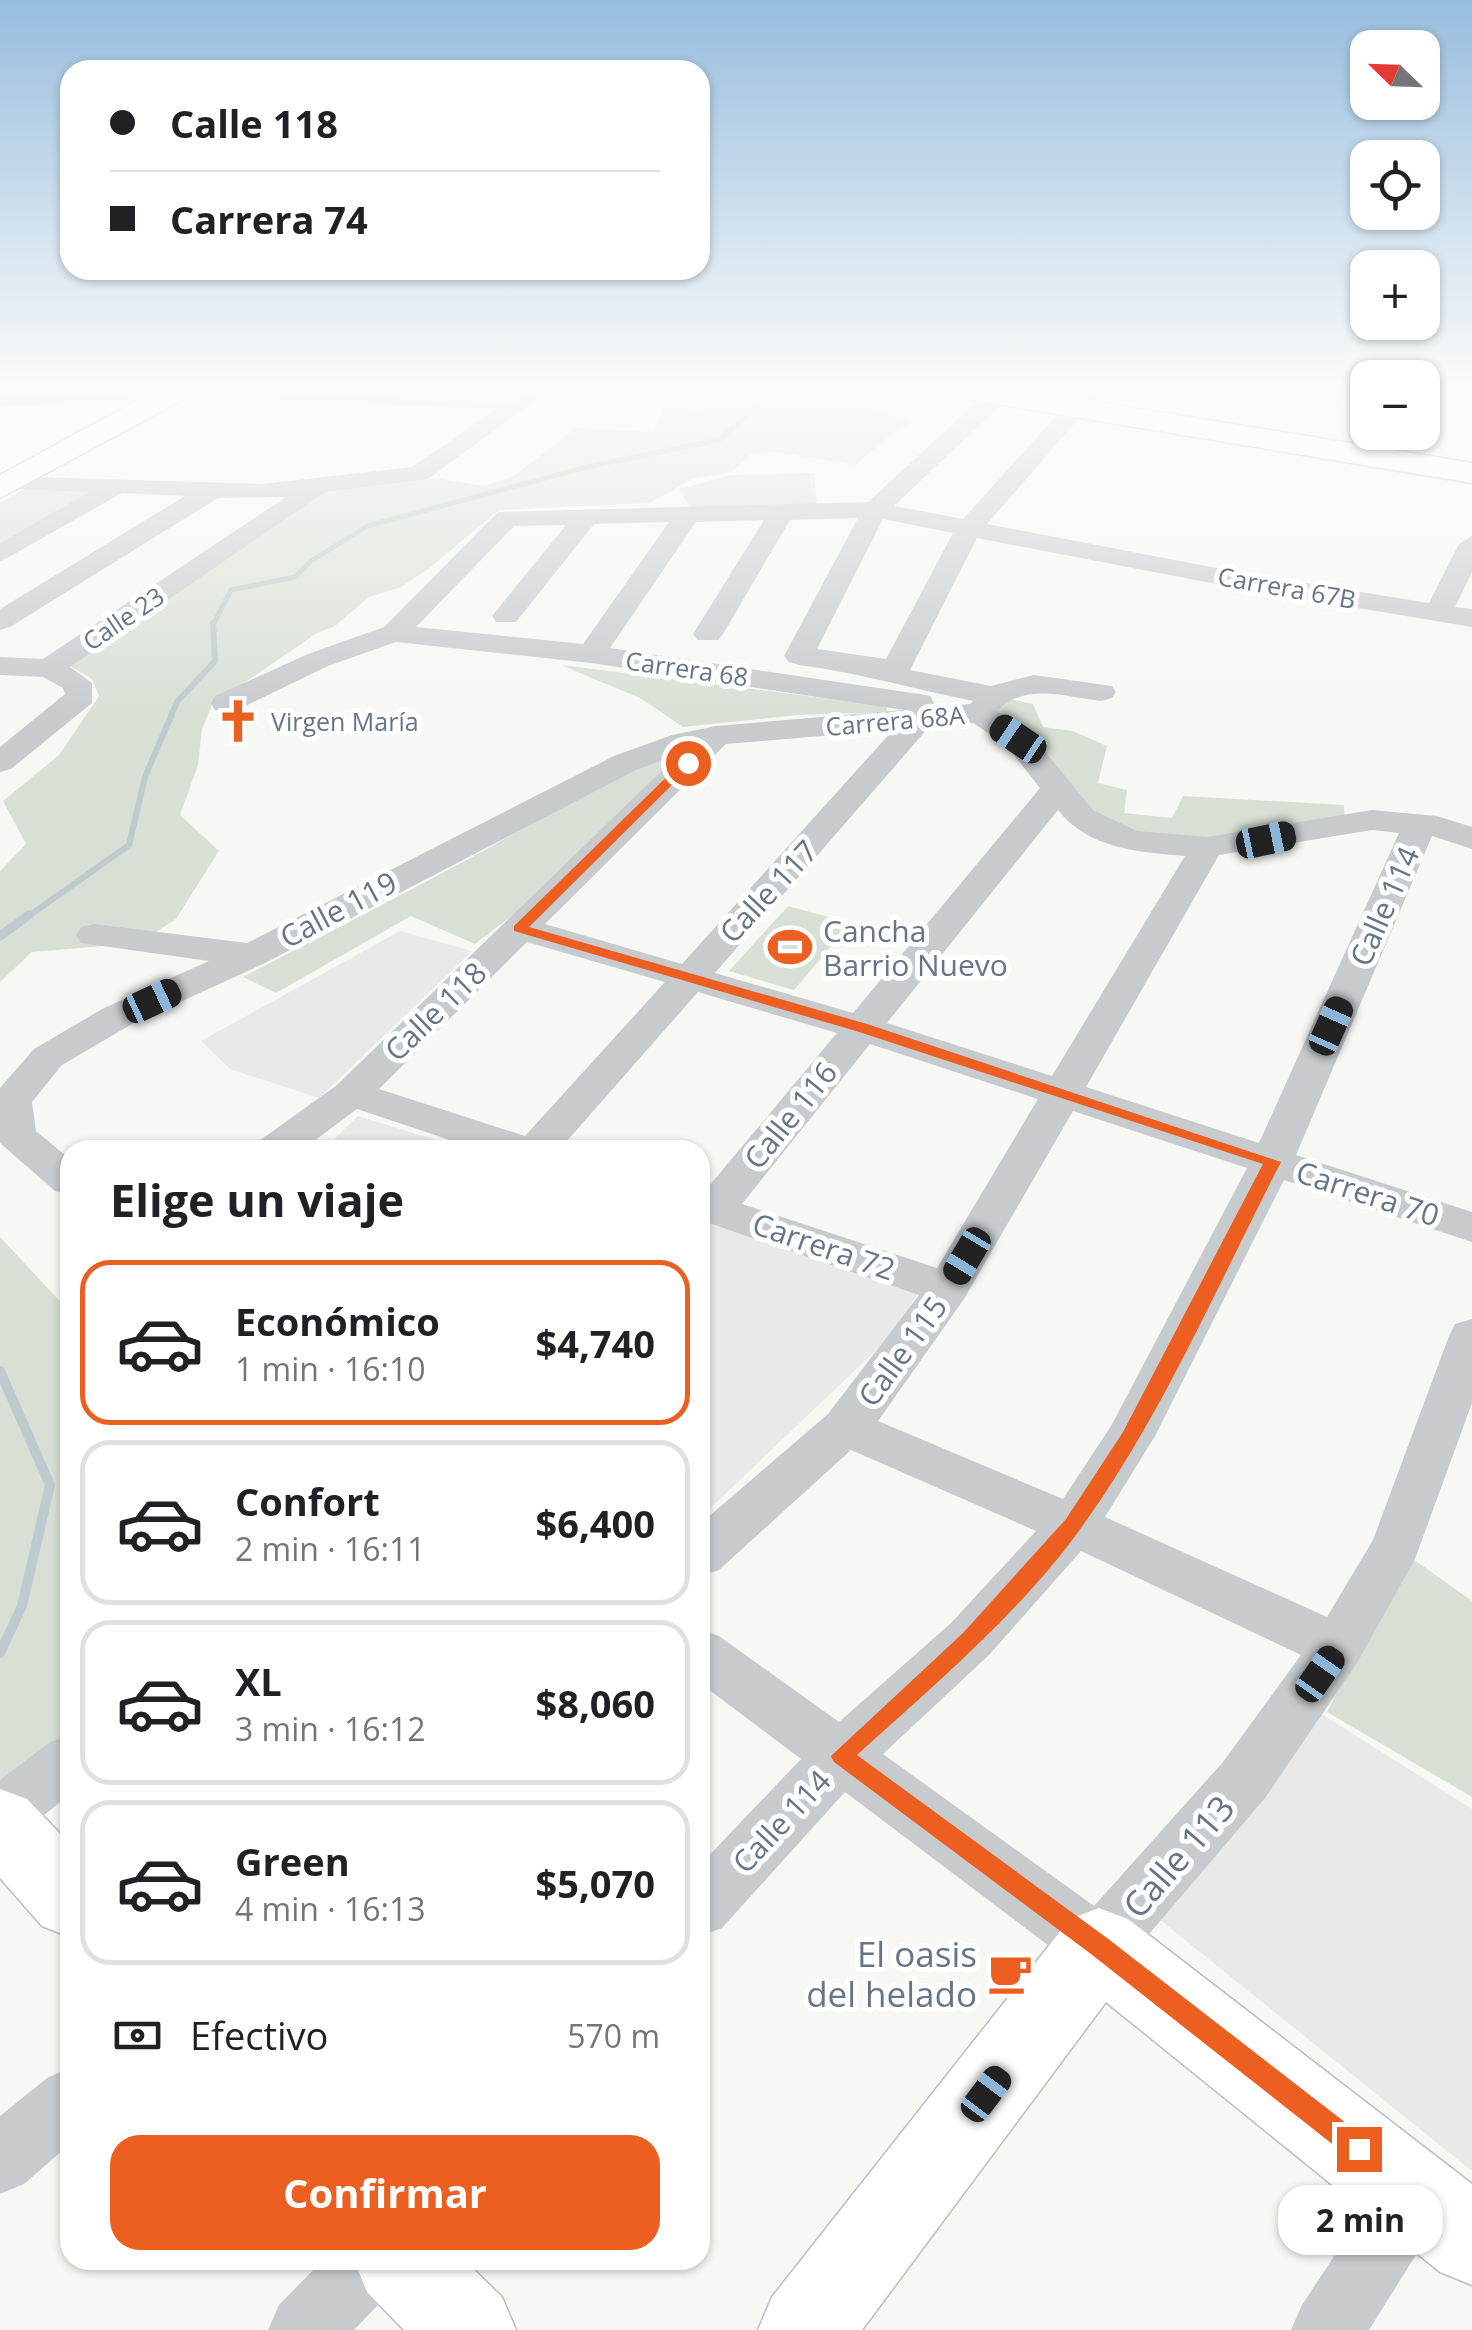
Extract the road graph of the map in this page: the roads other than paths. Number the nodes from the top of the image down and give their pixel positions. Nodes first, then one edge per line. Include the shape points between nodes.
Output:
1 (93, 500) edge
2 (197, 500) edge
3 (299, 500) edge
4 (885, 500) edge
5 (995, 500) edge
6 (875, 510) junction
7 (782, 512) junction
8 (688, 514) junction
9 (586, 517) junction
10 (969, 528) junction
11 (1472, 544) edge
12 (0, 554) edge
13 (1438, 613) junction
14 (506, 616) dead end
15 (1472, 618) edge
16 (0, 622) edge
17 (394, 632) junction
18 (708, 634) dead end
19 (590, 654) junction
20 (0, 666) edge
21 (50, 668) junction
22 (893, 674) junction
23 (1101, 692) dead end
24 (992, 698) junction
25 (226, 703) dead end
26 (918, 720) junction
27 (700, 738) junction
28 (0, 762) edge
29 (1057, 789) junction
30 (1420, 824) junction
31 (1472, 839) edge
32 (1207, 847) junction
33 (519, 928) junction
34 (94, 935) dead end
35 (252, 955) junction
36 (688, 976) junction
37 (862, 1028) junction
38 (351, 1094) junction
39 (1062, 1096) junction
40 (288, 1140) edge
41 (493, 1140) edge
42 (545, 1140) edge
43 (1272, 1162) junction
44 (60, 1173) edge
45 (710, 1204) edge
46 (710, 1208) edge
47 (1472, 1228) edge
48 (948, 1288) junction
49 (1472, 1336) edge
50 (845, 1428) junction
51 (1073, 1524) junction
52 (710, 1546) edge
53 (1338, 1648) junction
54 (710, 1659) edge
55 (842, 1756) junction
56 (60, 1768) edge
57 (0, 1815) edge
58 (0, 1824) edge
59 (60, 1880) edge
60 (710, 1897) edge
61 (1099, 1946) junction
62 (60, 2109) edge
63 (0, 2160) edge
64 (1444, 2217) edge
65 (362, 2270) edge
66 (408, 2270) edge
67 (304, 2330) edge
68 (468, 2330) edge
69 (805, 2330) edge
70 (1327, 2330) edge

1 - 12 street
2 - 16 street
3 - 21 street, Calle 23
4 - 6 street
5 - 10 street
6 - 7 street, Carrera 67B
6 - 10 street, Carrera 67B
6 - 22 street via 799,656
7 - 8 street, Carrera 67B
7 - 18 street
8 - 9 street, Carrera 67B
8 - 19 street
9 - 14 street
9 - 17 street, Carrera 67B via 508,518
10 - 13 street, Carrera 67B
10 - 22 street
11 - 13 street
13 - 15 street, Carrera 67B
17 - 19 street, Carrera 68
17 - 25 street
19 - 24 street, Carrera 68
20 - 21 street
21 - 28 street, Calle 23 via 77,683 77,703
22 - 24 street
23 - 24 street via 1025,684
24 - 26 street, Carrera 68A
24 - 29 street, Carrera 68A
26 - 27 street, Carrera 68A
26 - 36 street, Calle 117
27 - 33 street, Calle 118
27 - 35 street, Calle 119 via 608,772
29 - 32 street, Carrera 68A via 1099,829 1132,840
29 - 37 street, Calle 116
30 - 31 street, Carrera 68A
30 - 32 street, Carrera 68A via 1372,820
30 - 43 street, Calle 114
32 - 39 street, Calle 115
33 - 36 street, Carrera 70
33 - 38 street, Calle 118
34 - 35 street
35 - 44 street, Calle 119 via 118,1016 48,1057 11,1100 16,1136
36 - 37 street, Carrera 70
36 - 42 street, Calle 117
37 - 39 street, Carrera 70
37 - 45 street, Calle 116
38 - 40 street, Calle 118
38 - 41 street
39 - 43 street, Carrera 70
39 - 48 street, Calle 115
43 - 47 street, Carrera 70
43 - 51 street, Calle 114 via 1130,1436
46 - 48 street, Carrera 72
48 - 50 street, Calle 115
49 - 53 street, Calle 113 via 1397,1544
50 - 51 street
50 - 52 street, Calle 115
51 - 53 street
51 - 55 street, Calle 114 via 970,1639
53 - 61 street, Calle 113 via 1244,1780
54 - 55 street
55 - 60 street, Calle 114
55 - 61 street
56 - 57 street
58 - 59 main road
61 - 64 main road
61 - 69 main road, Calle 113
62 - 63 street
64 - 70 street
65 - 67 street
66 - 68 main road

